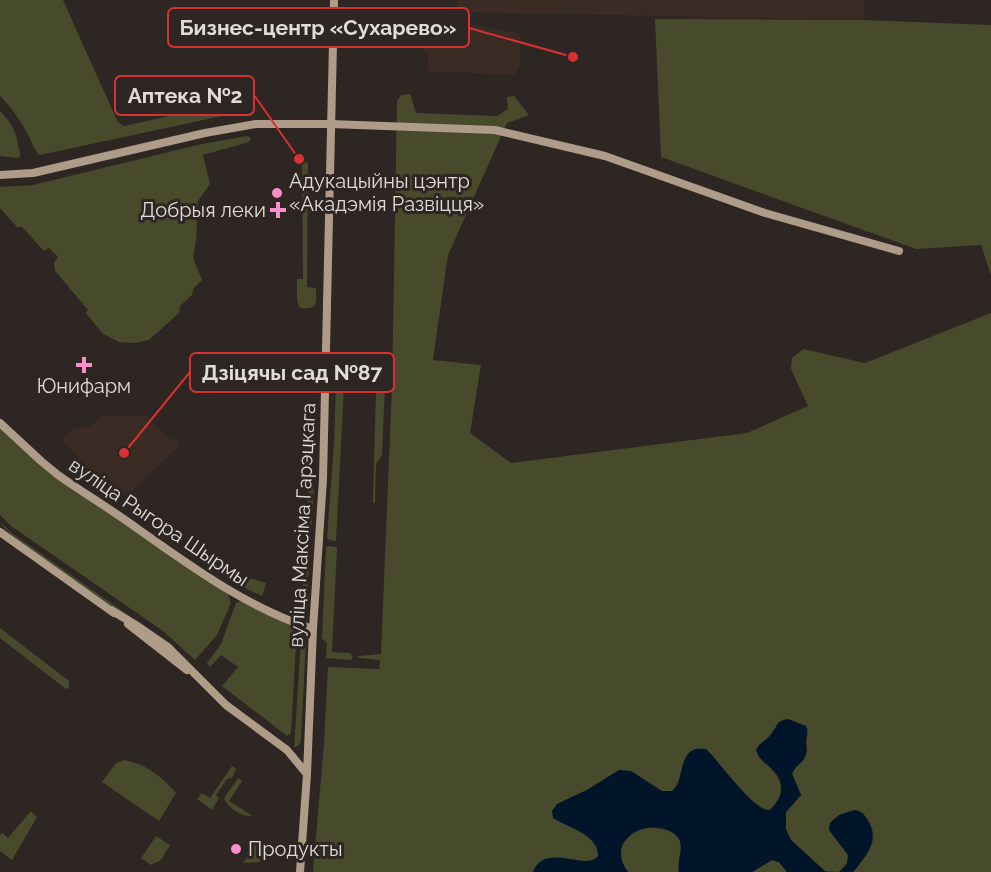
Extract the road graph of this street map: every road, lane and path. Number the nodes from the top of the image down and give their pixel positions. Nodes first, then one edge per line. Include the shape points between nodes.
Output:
1 (334, 0) edge
2 (330, 124) junction
3 (0, 175) edge
4 (899, 251) dead end
5 (0, 423) edge
6 (0, 532) edge
7 (313, 629) junction
8 (308, 740) junction
9 (287, 750) junction
10 (307, 774) junction
11 (300, 872) edge

1 - 2 main road, вуліца Максіма Гарэцкага
2 - 3 main road via 256,124 33,173
2 - 4 main road via 495,130 605,156 765,213
2 - 7 main road, вуліца Максіма Гарэцкага via 325,443
5 - 7 main road, вуліца Рыгора Шырмы via 58,475 184,562 237,595
6 - 9 main road via 168,647 231,709
7 - 8 main road, вуліца Максіма Гарэцкага
8 - 9 main road via 299,750
8 - 10 main road, вуліца Максіма Гарэцкага
9 - 10 main road
10 - 11 main road, вуліца Максіма Гарэцкага

